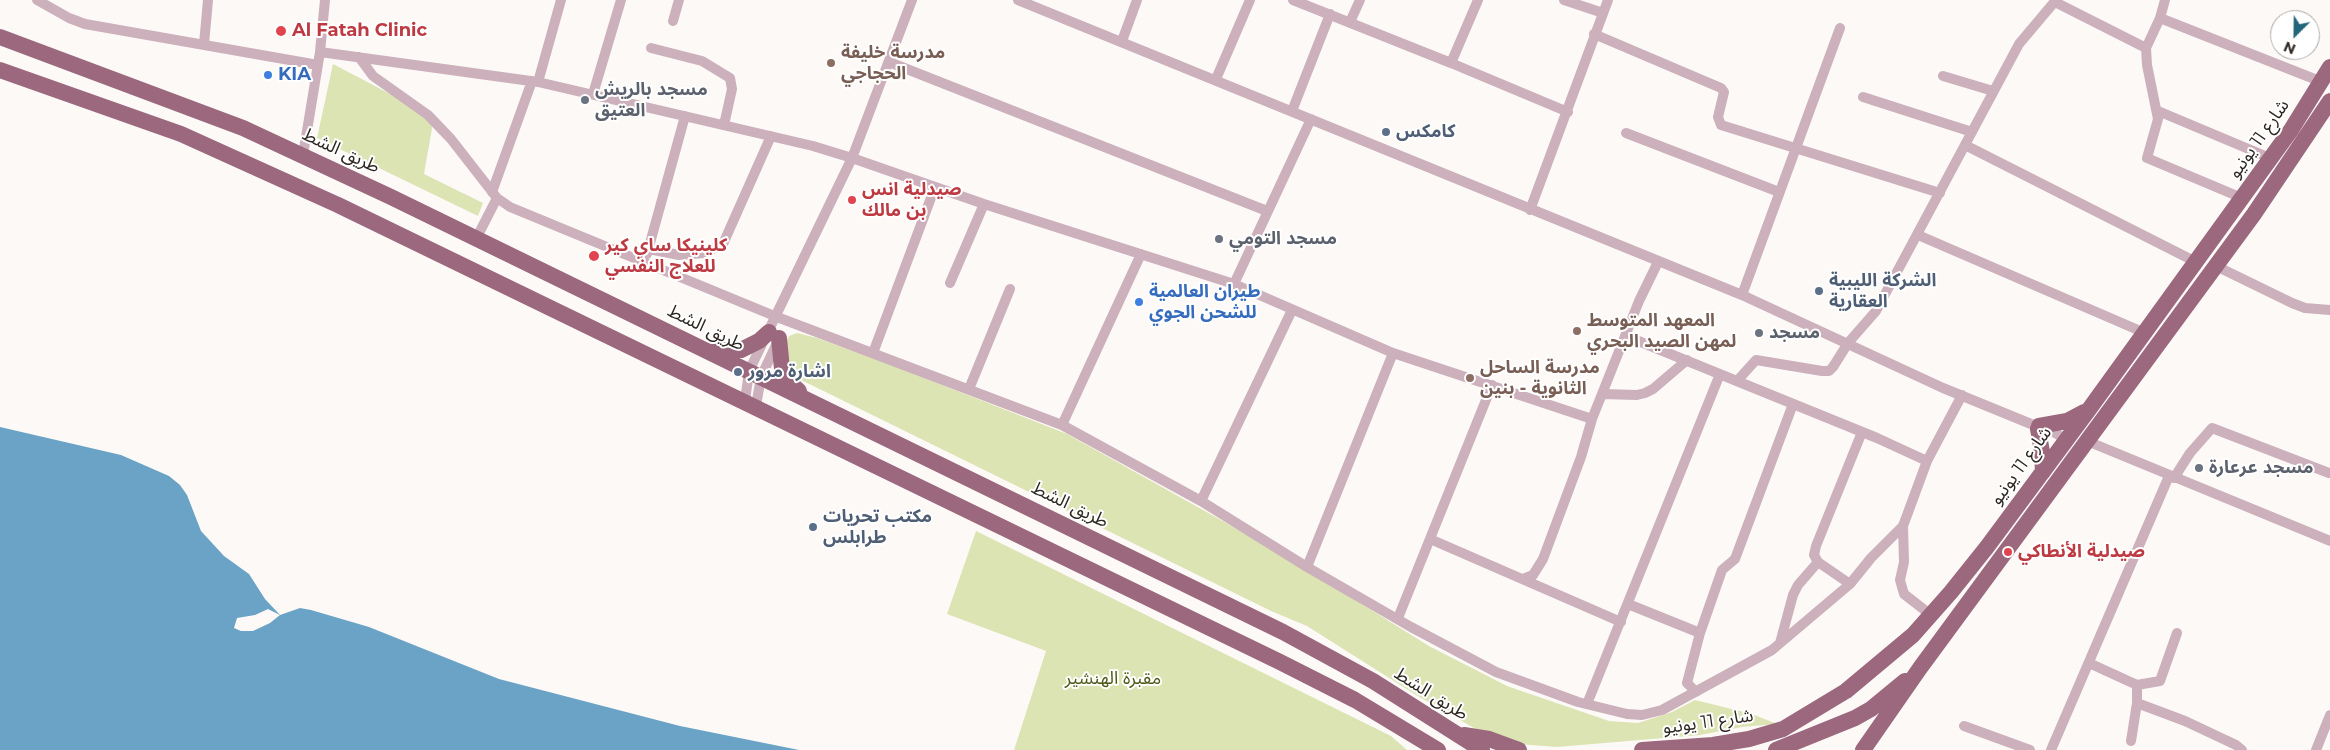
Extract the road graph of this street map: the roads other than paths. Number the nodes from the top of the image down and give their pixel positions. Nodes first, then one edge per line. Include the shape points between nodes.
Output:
1 (37, 0) edge
2 (208, 0) edge
3 (325, 0) edge
4 (561, 0) edge
5 (621, 0) edge
6 (679, 0) edge
7 (912, 0) edge
8 (1018, 0) edge
9 (1137, 0) edge
10 (1250, 0) edge
11 (1293, 0) edge
12 (1360, 0) edge
13 (1478, 0) edge
14 (1564, 0) edge
15 (1608, 0) edge
16 (2165, 0) edge
17 (2055, 1) edge
18 (50, 3) edge
19 (1603, 13) junction
20 (1330, 14) junction
21 (2160, 18) junction
22 (673, 21) dead end
23 (1350, 22) junction
24 (1840, 28) dead end
25 (1594, 34) junction
26 (0, 37) edge
27 (1122, 41) junction
28 (204, 44) junction
29 (651, 48) dead end
30 (2146, 48) junction
31 (320, 52) junction
32 (359, 57) junction
33 (889, 62) junction
34 (1452, 63) junction
35 (318, 65) junction
36 (2330, 67) edge
37 (0, 70) edge
38 (1943, 76) dead end
39 (1216, 79) junction
40 (535, 82) junction
41 (2322, 82) junction
42 (1993, 91) junction
43 (593, 94) junction
44 (1863, 97) dead end
45 (2330, 101) edge
46 (1292, 111) junction
47 (2158, 111) junction
48 (1568, 112) junction
49 (685, 116) junction
50 (1311, 120) junction
51 (724, 125) junction
52 (1972, 132) junction
53 (1626, 133) dead end
54 (771, 136) junction
55 (1965, 145) junction
56 (1794, 149) junction
57 (303, 155) junction
58 (852, 158) junction
59 (2270, 158) junction
60 (935, 188) junction
61 (1778, 192) junction
62 (1940, 193) junction
63 (494, 195) junction
64 (2242, 198) junction
65 (984, 204) junction
66 (1530, 210) junction
67 (1267, 211) junction
68 (2224, 224) junction
69 (2240, 233) junction
70 (1918, 235) junction
71 (476, 239) junction
72 (648, 249) junction
73 (1141, 254) junction
74 (645, 262) junction
75 (1658, 262) junction
76 (2196, 262) junction
77 (2216, 266) junction
78 (950, 283) dead end
79 (1234, 284) junction
80 (1010, 289) dead end
81 (1742, 295) junction
82 (1292, 310) junction
83 (2330, 310) edge
84 (775, 327) junction
85 (2145, 333) junction
86 (1626, 336) junction
87 (1848, 343) junction
88 (705, 350) junction
89 (873, 353) junction
90 (1394, 353) junction
91 (1687, 360) junction
92 (755, 374) junction
93 (1720, 374) junction
94 (1737, 381) junction
95 (1492, 385) junction
96 (970, 389) junction
97 (1602, 394) junction
98 (1962, 395) junction
99 (808, 400) junction
100 (751, 404) junction
101 (1793, 404) junction
102 (2090, 408) junction
103 (1592, 420) junction
104 (1062, 425) junction
105 (2038, 427) junction
106 (1862, 432) junction
107 (2087, 441) junction
108 (2061, 445) junction
109 (1927, 461) junction
110 (2043, 472) junction
111 (2329, 472) edge
112 (2172, 477) junction
113 (1201, 501) junction
114 (1904, 526) junction
115 (1430, 539) junction
116 (2330, 541) edge
117 (1818, 562) junction
118 (1307, 567) junction
119 (1523, 579) junction
120 (1850, 584) junction
121 (1628, 604) junction
122 (1931, 615) junction
123 (1398, 618) junction
124 (1621, 622) junction
125 (1700, 633) junction
126 (2177, 633) dead end
127 (1780, 643) junction
128 (2090, 663) junction
129 (1920, 668) junction
130 (2137, 685) junction
131 (1696, 692) junction
132 (2137, 703) junction
133 (1587, 704) junction
134 (2330, 716) edge
135 (1964, 726) dead end
136 (1783, 729) junction
137 (1456, 734) junction
138 (2131, 741) dead end
139 (1438, 750) edge
140 (1482, 750) edge
141 (1519, 750) edge
142 (1642, 750) edge
143 (1752, 750) edge
144 (1776, 750) edge
145 (1863, 750) edge
146 (2030, 750) edge
147 (2051, 750) edge
148 (2242, 750) edge
149 (2316, 750) edge

1 - 18 street
2 - 28 street
3 - 31 street
4 - 40 street
5 - 43 street
6 - 22 street
7 - 33 street
8 - 27 street
9 - 27 street
10 - 39 street
11 - 20 street
12 - 23 street
13 - 34 street
14 - 19 street
15 - 19 street
16 - 21 street
17 - 30 street
17 - 42 street via 2019,44
18 - 28 street via 85,24
19 - 25 street
20 - 23 street
20 - 46 street
21 - 30 street
21 - 41 street
23 - 34 street
24 - 56 street
25 - 48 street
25 - 56 street via 1721,88 1724,92 1718,117 1722,125
26 - 57 highway, طريق الشط via 179,102
27 - 39 street
28 - 35 street
29 - 51 street via 702,60 730,78 732,89
30 - 47 street
31 - 32 street
31 - 35 street
32 - 40 street
32 - 63 street via 373,76 428,116 451,139
33 - 58 street
33 - 67 street
34 - 48 street
35 - 57 street
36 - 41 highway, شارع 11 يونيو
37 - 100 highway via 181,134 263,169
38 - 42 street
39 - 46 street
40 - 43 street
40 - 63 street
41 - 59 highway, شارع 11 يونيو
42 - 52 street
43 - 49 street
44 - 52 street
45 - 69 highway
46 - 50 street
47 - 59 street
47 - 64 street via 2147,158
48 - 66 street
49 - 51 street
49 - 72 street
50 - 66 street
50 - 67 street
51 - 54 street
52 - 55 street
53 - 61 street
54 - 58 street
54 - 72 street via 723,244 704,253 679,254
55 - 62 street
55 - 76 street
56 - 61 street
56 - 62 street
57 - 71 highway, طريق الشط
58 - 60 street
58 - 84 street
59 - 64 highway, شارع 11 يونيو
60 - 65 street
60 - 89 street
61 - 81 street
62 - 70 street
63 - 71 street
63 - 74 street via 510,207
64 - 68 highway, شارع 11 يونيو
65 - 73 street
65 - 78 street
66 - 75 street
67 - 79 street
68 - 69 highway
68 - 76 highway, شارع 11 يونيو
69 - 77 highway
70 - 85 street
70 - 87 street via 1876,311
71 - 88 highway, طريق الشط
72 - 74 street
73 - 79 street
73 - 104 street
74 - 84 street
75 - 81 street
75 - 86 street
76 - 85 highway, شارع 11 يونيو
77 - 83 street via 2292,303 2305,308
77 - 107 highway
79 - 82 street
80 - 96 street
81 - 87 street
82 - 90 street
82 - 113 street
84 - 88 highway via 759,341 741,350
84 - 89 street
84 - 92 street
84 - 99 highway via 782,369 789,382
85 - 102 highway, شارع 11 يونيو
86 - 91 street
86 - 97 street
87 - 94 street via 1829,371 1756,360
87 - 98 street
88 - 92 highway, طريق الشط
89 - 96 street
90 - 95 street
90 - 118 street
91 - 93 street
91 - 97 street via 1645,393
92 - 99 highway, طريق الشط
92 - 100 street
93 - 94 street
93 - 121 street
94 - 101 street
95 - 103 street
95 - 115 street
96 - 104 street
97 - 103 street
98 - 105 street
98 - 109 street
99 - 137 highway, طريق الشط via 1282,632 1373,681
100 - 139 highway via 1280,662 1354,700
101 - 106 street
101 - 125 street via 1735,559 1722,570
102 - 105 highway via 2080,416
102 - 108 highway, شارع 11 يونيو
103 - 119 street via 1543,558 1533,575
104 - 113 street
105 - 108 street via 2047,428
105 - 110 highway
106 - 109 street
106 - 117 street via 1816,546 1814,555
107 - 112 street
107 - 129 highway
108 - 110 highway, شارع 11 يونيو
109 - 114 street
110 - 122 highway, شارع 11 يونيو
111 - 112 street via 2212,428
112 - 116 street
112 - 128 street
113 - 118 street
114 - 120 street
114 - 122 street via 1904,562 1900,580 1904,594
115 - 119 street
115 - 123 street
117 - 120 street
117 - 127 street via 1793,595
118 - 123 street
119 - 124 street
120 - 127 street
121 - 124 street
121 - 125 street
122 - 136 highway, شارع 11 يونيو via 1878,666
123 - 133 street via 1496,672
124 - 133 street
125 - 131 street via 1687,683
126 - 130 street via 2160,681
127 - 131 street
128 - 130 street
128 - 147 street
129 - 144 highway via 1870,709
129 - 145 highway
130 - 132 street
131 - 133 street via 1662,710 1642,715
132 - 138 street
132 - 148 street via 2185,720
134 - 149 street
135 - 146 street
136 - 142 highway, شارع 11 يونيو via 1713,745
136 - 143 highway
137 - 140 highway, طريق الشط
137 - 141 highway

